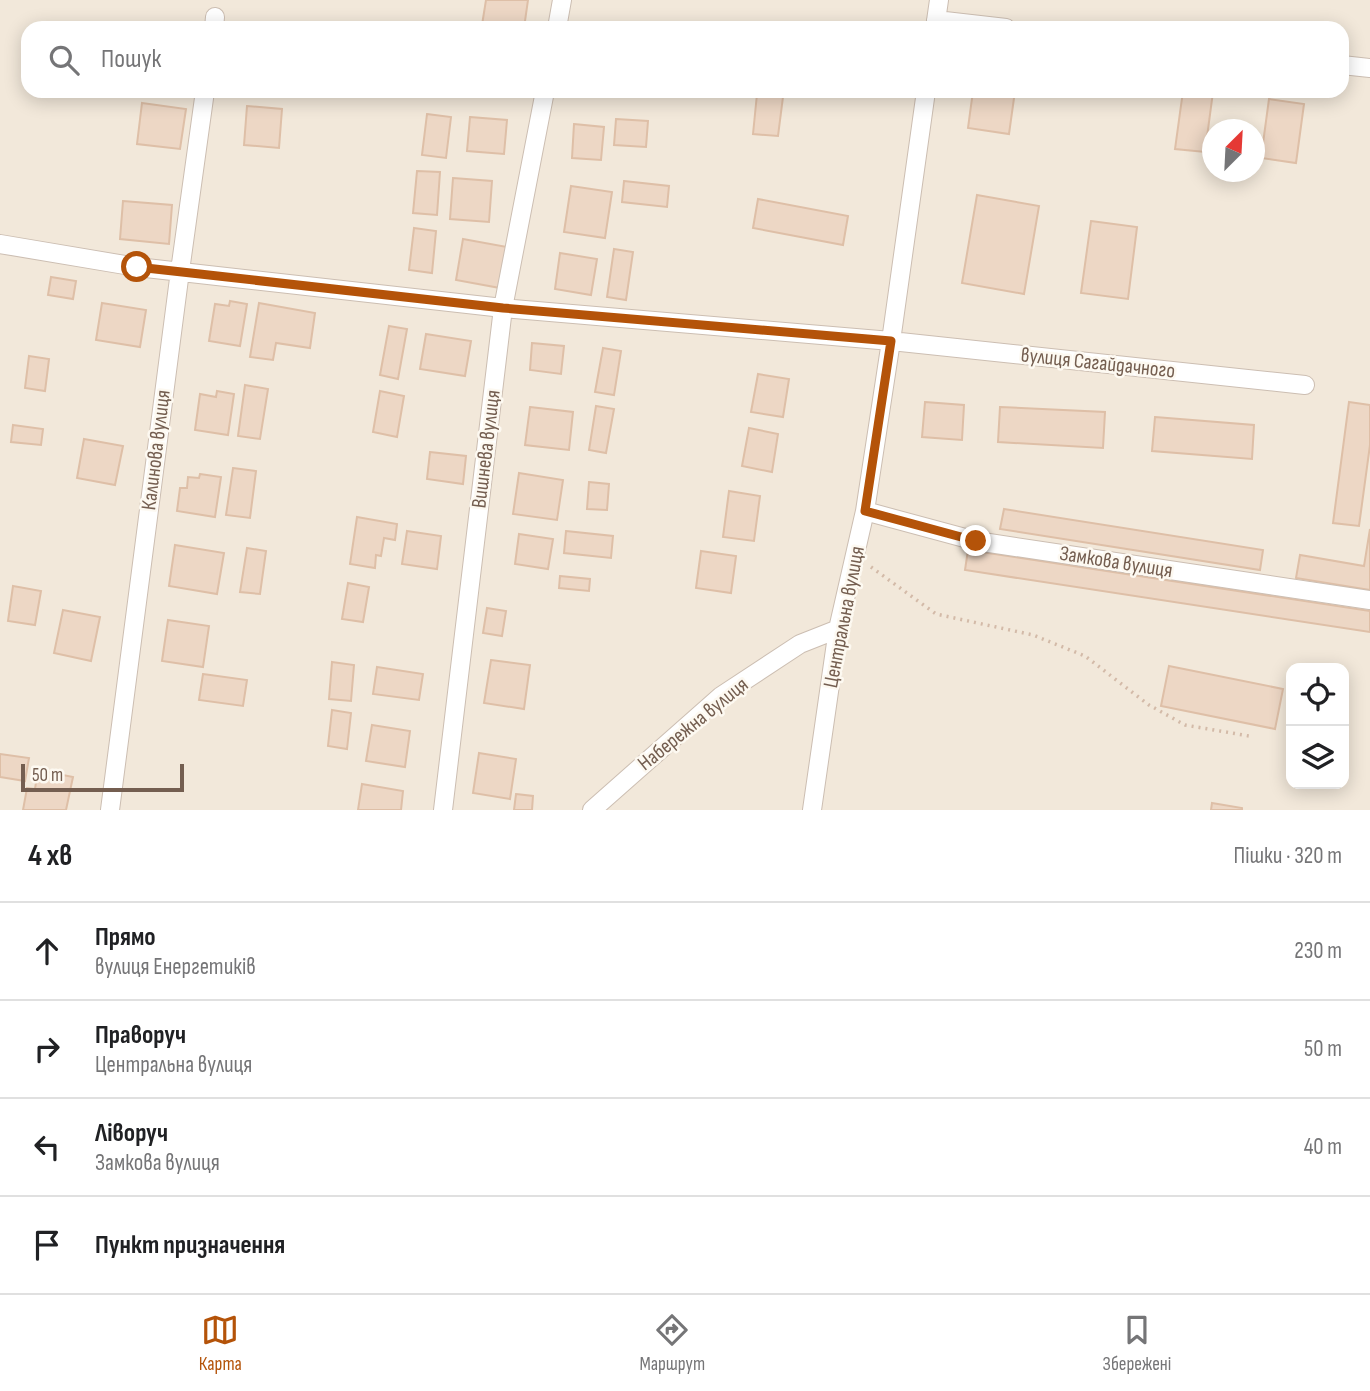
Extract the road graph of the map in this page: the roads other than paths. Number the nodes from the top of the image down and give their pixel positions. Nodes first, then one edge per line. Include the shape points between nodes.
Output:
1 (562, 0) edge
2 (939, 0) edge
3 (558, 21) edge
4 (936, 21) edge
5 (1349, 66) edge
6 (1370, 68) edge
7 (204, 98) edge
8 (544, 98) edge
9 (925, 98) edge
10 (0, 244) edge
11 (180, 271) junction
12 (503, 308) junction
13 (891, 341) junction
14 (1305, 385) dead end
15 (865, 511) junction
16 (1370, 600) edge
17 (838, 629) junction
18 (110, 810) edge
19 (443, 810) edge
20 (592, 810) edge
21 (812, 810) edge

1 - 3 street
2 - 4 street
5 - 6 street
7 - 11 street, Калинова вулиця
8 - 12 street, Вишнева вулиця
9 - 13 street, Центральна вулиця
10 - 11 street, вулиця Сагайдачного
11 - 12 street, вулиця Сагайдачного
11 - 18 street, Калинова вулиця
12 - 13 street, вулиця Сагайдачного
12 - 19 street, Вишнева вулиця
13 - 14 street, вулиця Сагайдачного
13 - 15 street, Центральна вулиця
15 - 16 street, Замкова вулиця via 976,541
15 - 17 street, Центральна вулиця
17 - 20 street, Набережна вулиця via 800,644 721,696
17 - 21 street, Центральна вулиця

